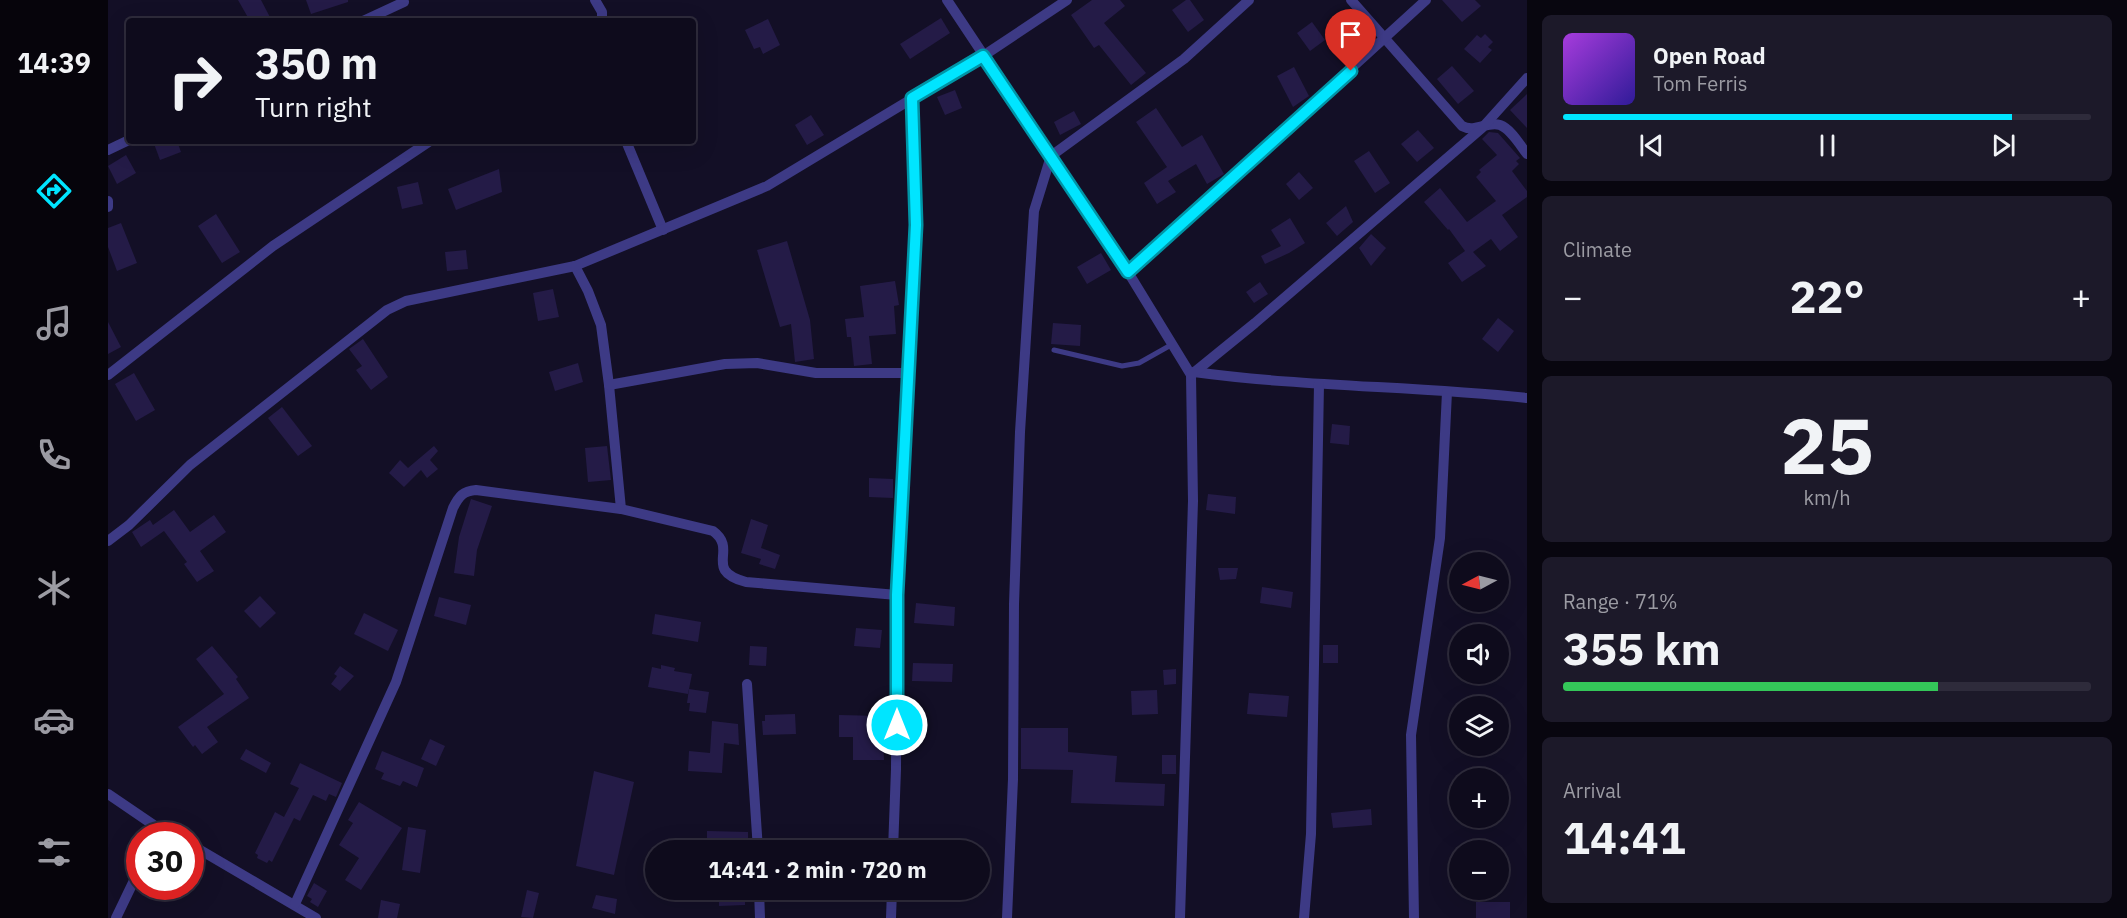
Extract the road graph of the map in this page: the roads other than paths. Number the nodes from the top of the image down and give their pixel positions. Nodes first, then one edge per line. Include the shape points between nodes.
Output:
1 (595, 0) edge
2 (947, 0) edge
3 (1067, 0) edge
4 (1249, 0) edge
5 (1351, 0) edge
6 (1426, 0) edge
7 (404, 2) dead end
8 (369, 18) edge
9 (602, 18) edge
10 (1385, 40) junction
11 (983, 56) junction
12 (1527, 78) edge
13 (912, 98) junction
14 (1482, 128) junction
15 (126, 141) edge
16 (426, 144) edge
17 (627, 144) edge
18 (108, 150) edge
19 (1527, 154) edge
20 (1051, 156) junction
21 (108, 201) edge
22 (108, 207) edge
23 (663, 230) junction
24 (575, 266) junction
25 (1128, 272) junction
26 (1171, 345) junction
27 (1054, 350) dead end
28 (1192, 373) junction
29 (909, 374) junction
30 (108, 375) edge
31 (1319, 384) junction
32 (609, 385) junction
33 (1447, 392) junction
34 (1527, 398) edge
35 (621, 509) junction
36 (108, 541) edge
37 (897, 595) junction
38 (747, 684) dead end
39 (108, 794) edge
40 (143, 822) edge
41 (757, 840) edge
42 (894, 840) edge
43 (204, 852) edge
44 (126, 897) edge
45 (759, 900) edge
46 (892, 900) edge
47 (295, 904) junction
48 (310, 916) edge
49 (116, 918) edge
50 (760, 918) edge
51 (891, 918) edge
52 (1007, 918) edge
53 (1180, 918) edge
54 (1304, 918) edge
55 (1414, 918) edge

1 - 9 street
2 - 11 street
3 - 11 street
4 - 20 street via 1184,59
5 - 10 street
6 - 10 street
7 - 8 street
10 - 14 street via 1462,126
10 - 25 street
11 - 13 street
11 - 20 street
12 - 14 street
13 - 23 street via 767,186
13 - 29 street via 916,225
14 - 19 street via 1502,126
14 - 28 street
15 - 18 street
16 - 30 street via 273,246
17 - 23 street
20 - 25 street
20 - 52 street via 1034,211 1021,420
21 - 22 street
23 - 24 street
24 - 32 street via 601,325
24 - 36 street via 406,301 387,310 190,465
25 - 26 street
26 - 27 lane via 1139,363 1122,366
26 - 28 street
28 - 31 street
28 - 53 street via 1193,501
29 - 32 street via 816,373 757,363 725,364
29 - 37 street
31 - 33 street
31 - 54 street via 1311,834
32 - 35 street
33 - 34 street
33 - 55 street via 1440,538 1411,735
35 - 37 street via 713,531 723,545 725,573 733,578
35 - 47 street via 476,490 458,497 396,682
37 - 42 street
38 - 41 street
39 - 40 street
43 - 47 street
44 - 49 street
45 - 50 street
46 - 51 street
47 - 48 street

